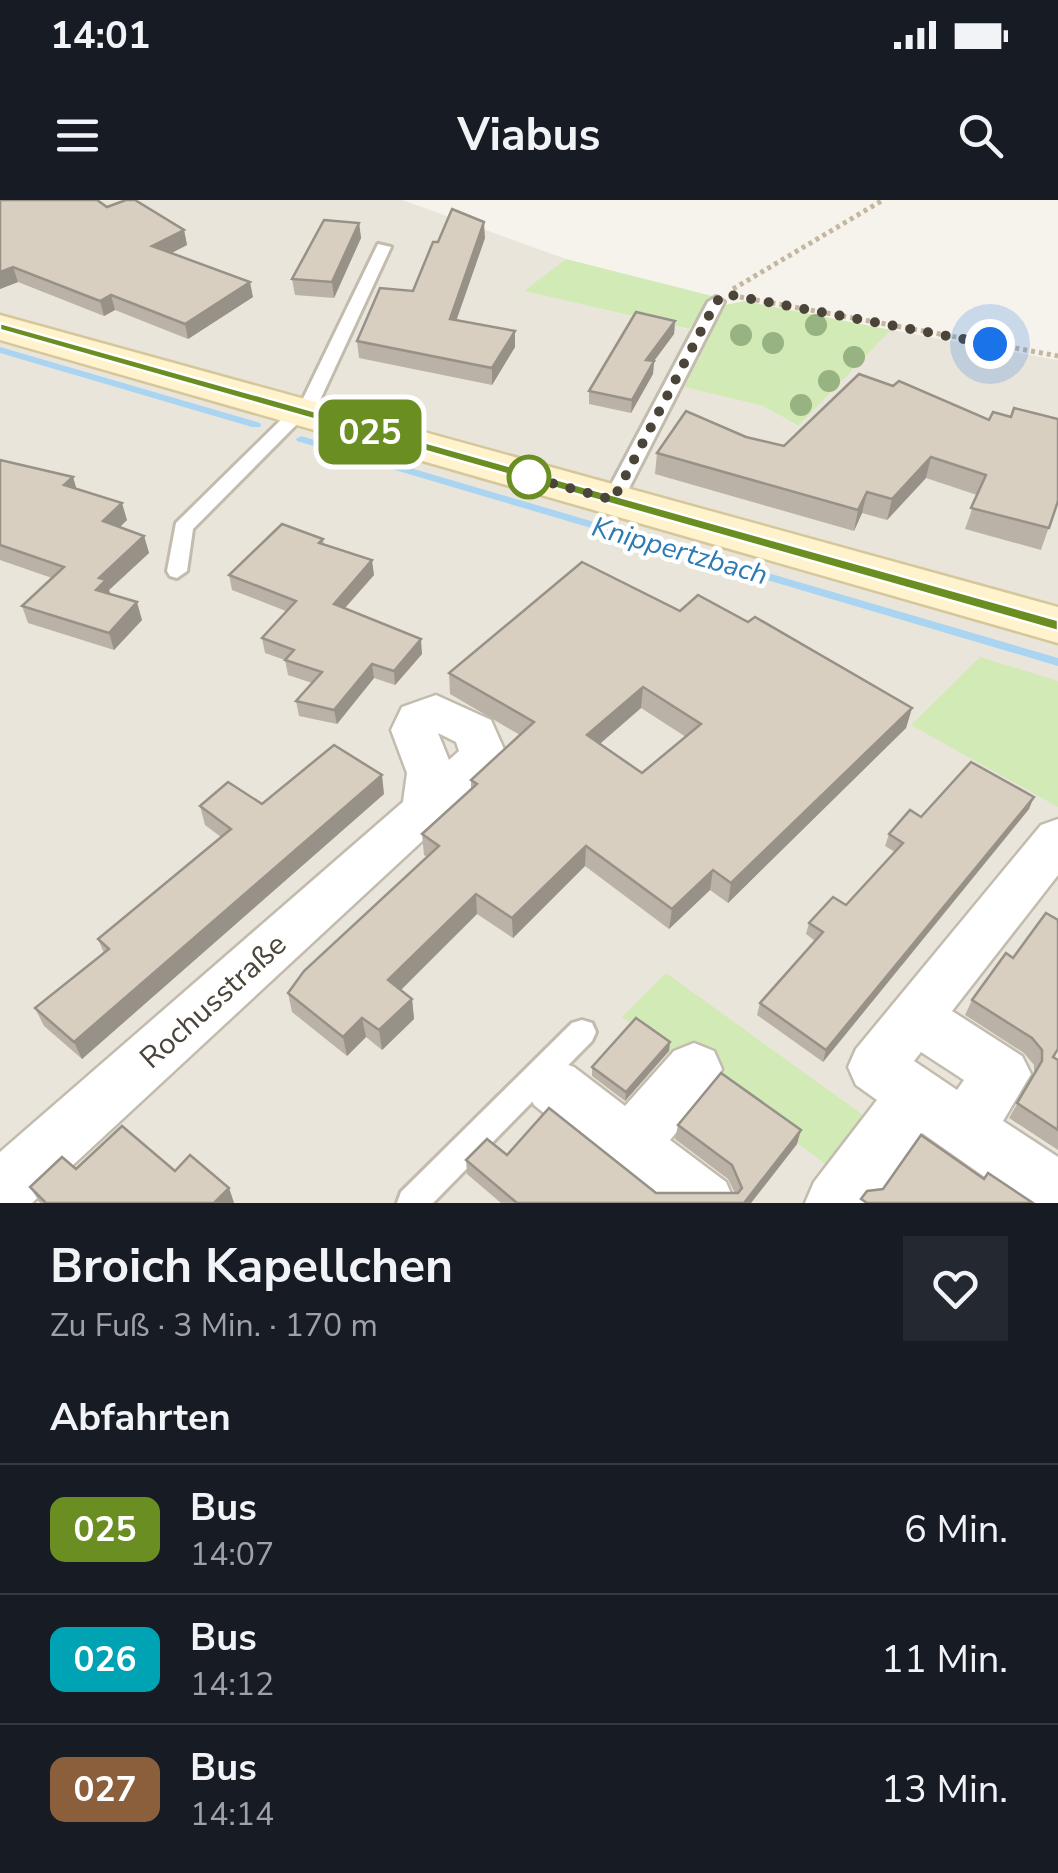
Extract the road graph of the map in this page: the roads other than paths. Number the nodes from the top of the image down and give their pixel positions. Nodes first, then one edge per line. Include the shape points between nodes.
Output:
1 (383, 247) dead end
2 (716, 302) dead end
3 (0, 327) edge
4 (302, 412) junction
5 (613, 500) junction
6 (177, 571) dead end
7 (1058, 624) edge
8 (426, 810) dead end
9 (1058, 839) edge
10 (914, 1017) junction
11 (582, 1032) dead end
12 (694, 1069) dead end
13 (554, 1086) dead end
14 (916, 1094) junction
15 (964, 1128) junction
16 (629, 1145) junction
17 (0, 1192) edge
18 (1058, 1192) edge
19 (412, 1203) edge
20 (704, 1203) edge
21 (836, 1203) edge

1 - 4 lane
2 - 5 lane
3 - 4 street
4 - 5 street
4 - 6 lane via 183,527
5 - 7 street
8 - 17 street, Rochusstraße
9 - 10 street
10 - 14 street via 876,1067
10 - 15 street via 1002,1074
11 - 19 lane
12 - 16 street
13 - 16 street
14 - 15 street
14 - 21 street
15 - 18 street
16 - 20 street

